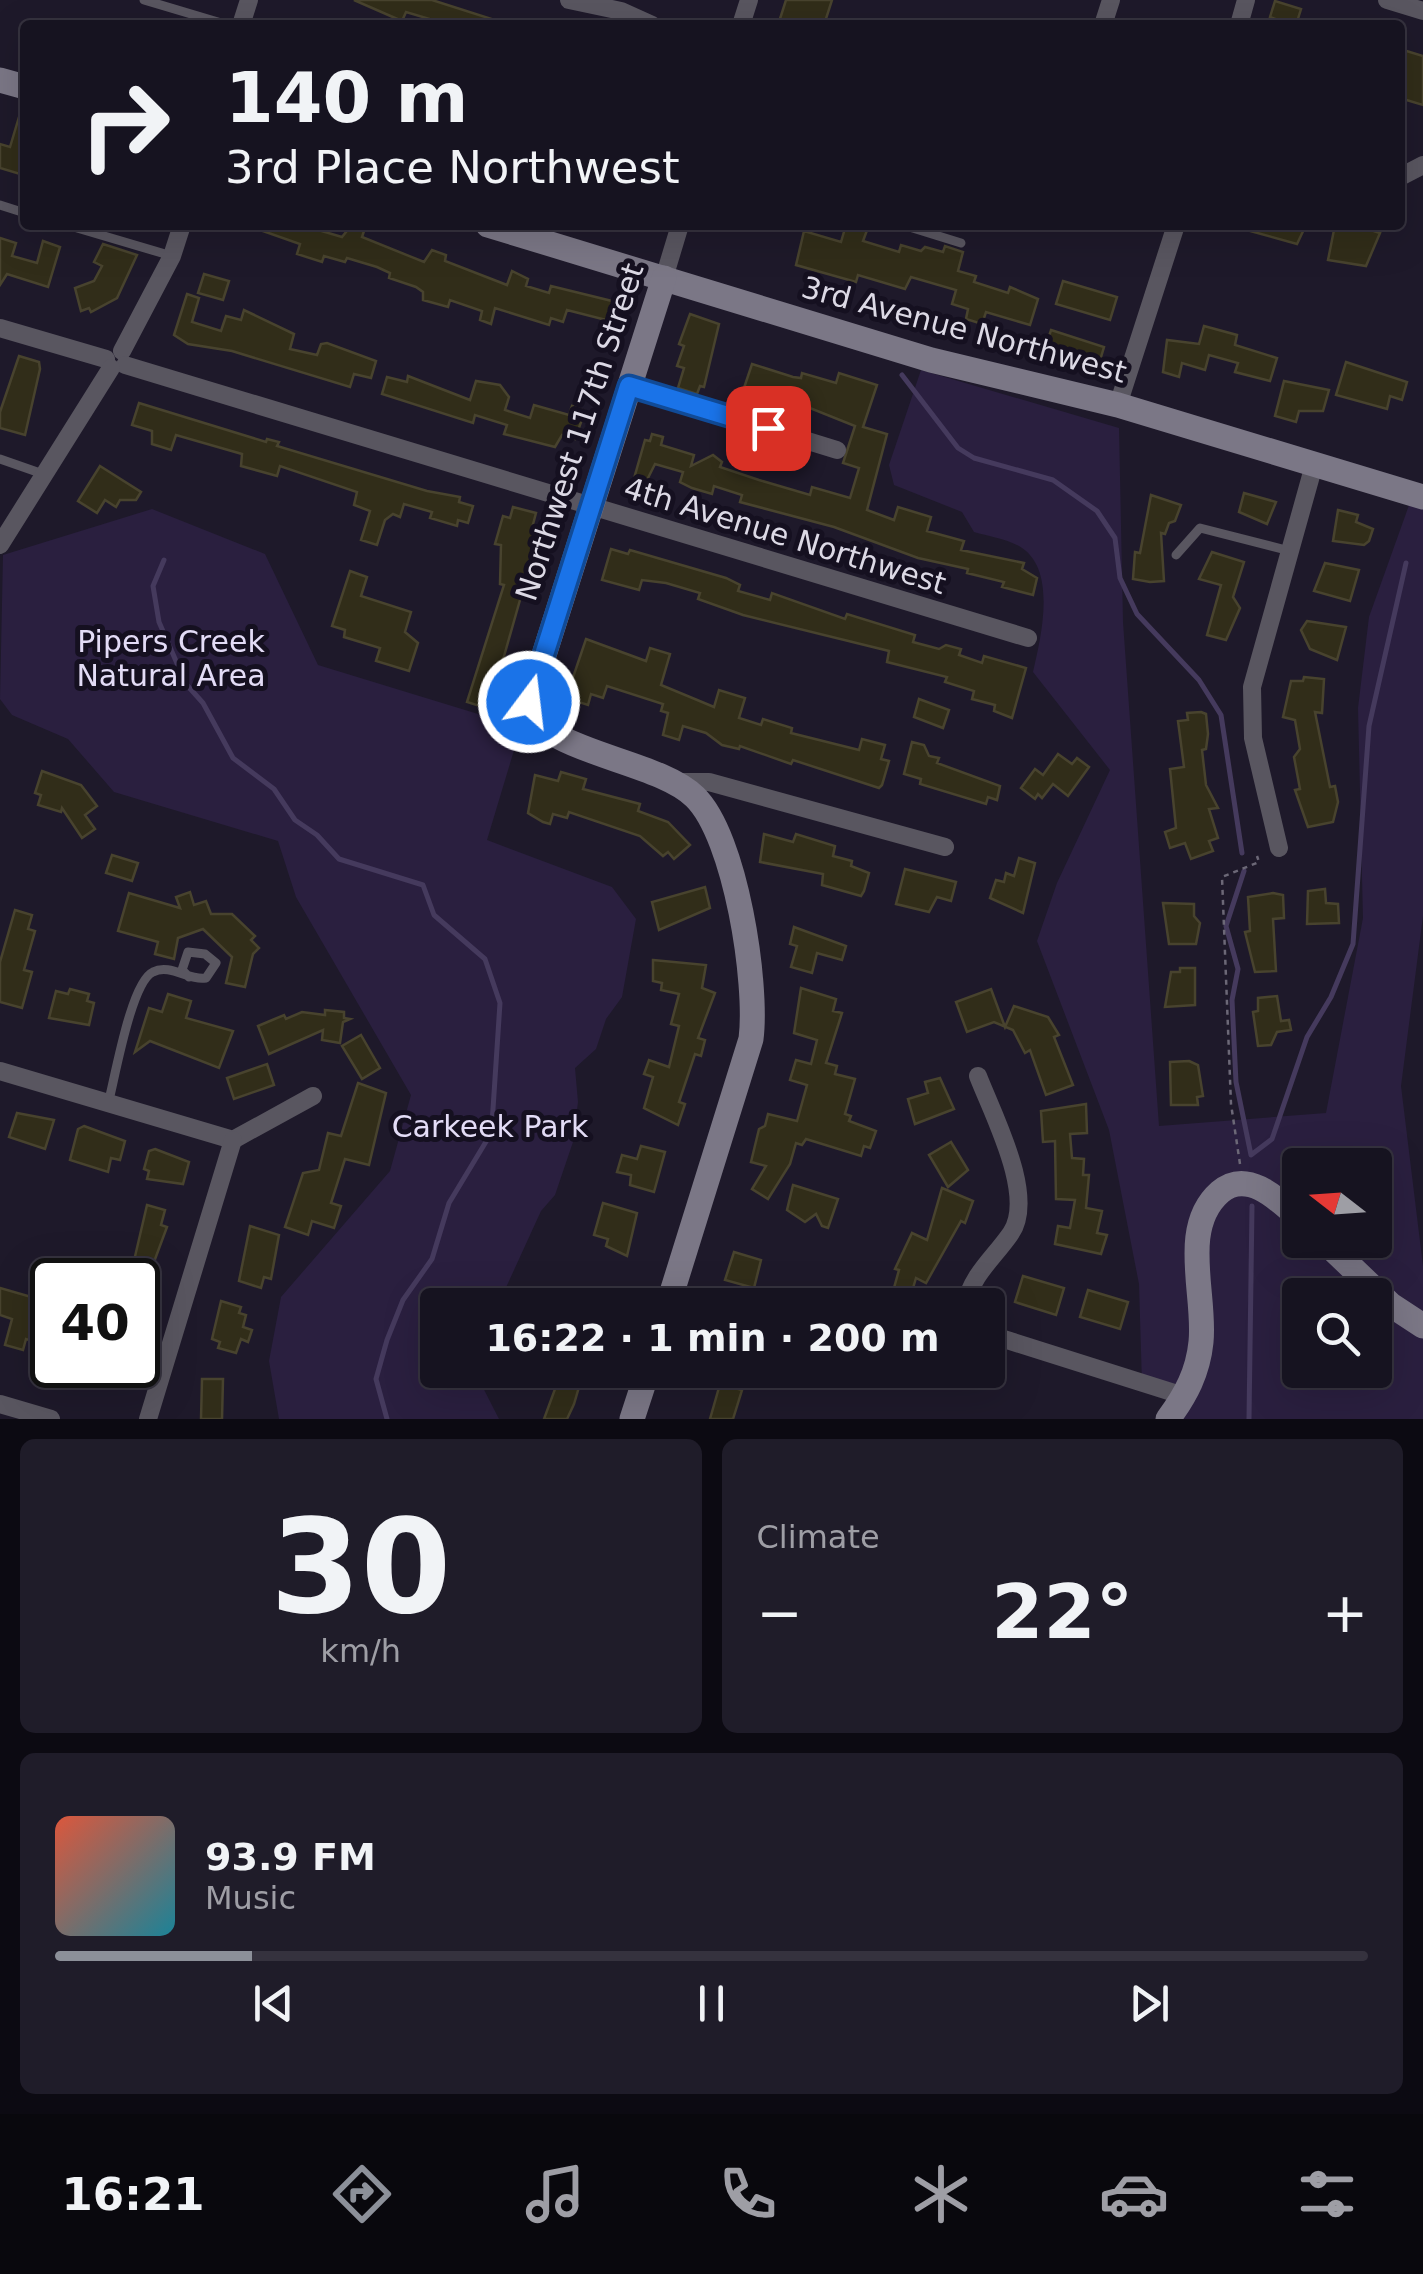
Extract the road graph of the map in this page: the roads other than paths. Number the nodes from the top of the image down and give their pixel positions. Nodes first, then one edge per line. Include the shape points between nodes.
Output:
1 (144, 0) edge
2 (569, 0) edge
3 (1387, 0) edge
4 (1423, 10) edge
5 (211, 20) edge
6 (641, 20) edge
7 (84, 230) edge
8 (180, 230) edge
9 (505, 230) edge
10 (678, 230) edge
11 (918, 230) edge
12 (1174, 230) edge
13 (961, 243) dead end
14 (172, 256) junction
15 (664, 278) junction
16 (0, 328) edge
17 (116, 361) junction
18 (629, 386) junction
19 (1118, 405) junction
20 (837, 450) dead end
21 (0, 460) edge
22 (1314, 465) junction
23 (46, 475) junction
24 (1423, 497) edge
25 (589, 506) junction
26 (0, 545) edge
27 (1290, 551) junction
28 (1176, 555) dead end
29 (1028, 638) dead end
30 (676, 782) junction
31 (945, 846) dead end
32 (1279, 848) dead end
33 (189, 977) dead end
34 (0, 1071) edge
35 (978, 1076) dead end
36 (313, 1096) dead end
37 (108, 1104) junction
38 (233, 1140) junction
39 (1282, 1204) edge
40 (1341, 1258) edge
41 (673, 1288) edge
42 (971, 1288) edge
43 (1423, 1326) edge
44 (1005, 1339) edge
45 (642, 1388) edge
46 (1184, 1396) junction
47 (0, 1404) edge
48 (51, 1419) edge
49 (148, 1419) edge
50 (632, 1419) edge
51 (1168, 1419) edge

1 - 5 lane
2 - 6 street
3 - 4 street
7 - 14 lane
8 - 14 street
9 - 15 street, 3rd Avenue Northwest
10 - 15 street, Northwest 117th Street
11 - 13 lane
12 - 19 street
14 - 17 street
15 - 18 street, Northwest 117th Street
15 - 19 street, 3rd Avenue Northwest via 932,360
16 - 17 street, 4th Avenue Northwest
17 - 23 street
17 - 25 street, 4th Avenue Northwest
18 - 20 street
18 - 25 street, Northwest 117th Street
19 - 22 street, 3rd Avenue Northwest
21 - 23 lane
22 - 24 street, 3rd Avenue Northwest
22 - 27 street
23 - 26 street
25 - 29 street, 4th Avenue Northwest
25 - 30 street, Northwest 117th Street via 531,688 533,716 553,737
27 - 28 lane via 1200,528
27 - 32 street via 1252,687 1252,738
30 - 31 street via 709,782
30 - 41 street via 703,806 724,852 754,1006 743,1073
33 - 37 lane via 158,970 146,978
34 - 37 street
35 - 42 street via 1017,1183 1020,1210
36 - 38 street
37 - 38 street
38 - 49 street
39 - 46 street via 1243,1184 1224,1189 1203,1217 1201,1341
40 - 43 street
44 - 46 street
45 - 50 street
46 - 51 street
47 - 48 street

